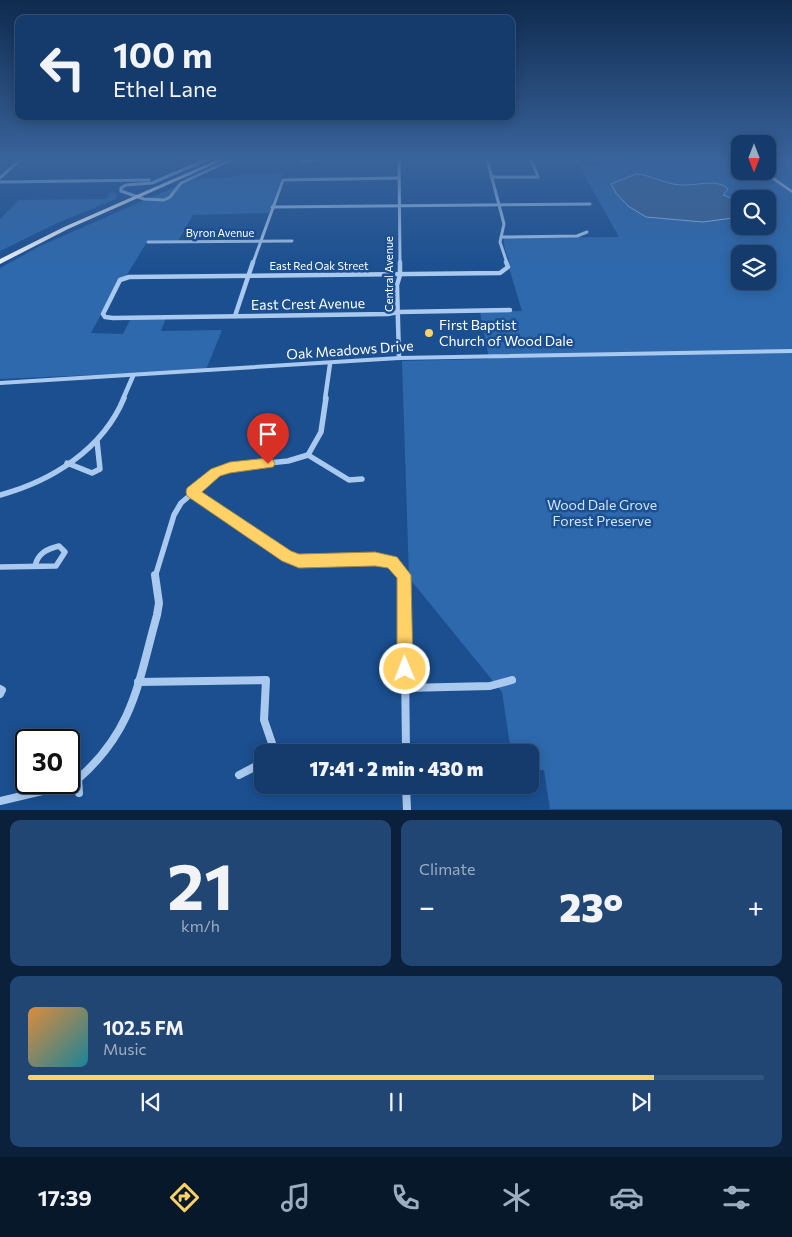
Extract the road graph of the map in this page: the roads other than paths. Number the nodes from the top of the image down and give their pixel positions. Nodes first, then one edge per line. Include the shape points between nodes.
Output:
1 (131, 197) edge
2 (131, 197) edge
3 (138, 197) edge
4 (170, 197) edge
5 (276, 197) edge
6 (398, 197) edge
7 (497, 197) edge
8 (499, 204) junction
9 (590, 204) dead end
10 (398, 206) junction
11 (272, 207) junction
12 (587, 232) dead end
13 (501, 237) junction
14 (260, 241) junction
15 (292, 241) dead end
16 (148, 242) dead end
17 (0, 255) edge
18 (0, 262) edge
19 (249, 275) junction
20 (400, 275) junction
21 (510, 310) dead end
22 (398, 312) junction
23 (235, 316) junction
24 (105, 317) joint
25 (792, 351) edge
26 (399, 358) junction
27 (330, 364) junction
28 (133, 376) junction
29 (0, 383) edge
30 (97, 441) junction
31 (308, 455) junction
32 (67, 463) junction
33 (362, 480) dead end
34 (192, 492) junction
35 (1, 496) edge
36 (35, 566) junction
37 (0, 567) edge
38 (512, 680) dead end
39 (138, 682) junction
40 (405, 688) junction
41 (271, 744) edge
42 (406, 744) edge
43 (254, 768) edge
44 (239, 775) dead end
45 (80, 777) edge
46 (20, 794) edge
47 (406, 794) edge
48 (0, 801) edge
49 (407, 810) edge

1 - 17 highway
2 - 18 highway
3 - 4 street via 157,200
5 - 11 street
6 - 10 street, Central Avenue
7 - 8 street
8 - 9 street
8 - 10 street
8 - 13 street via 504,224
10 - 11 street
10 - 20 street, Central Avenue
11 - 14 street
12 - 13 street via 577,236
13 - 20 street, East Red Oak Street via 508,267 500,273
14 - 15 street, Byron Avenue
14 - 16 street, Byron Avenue
14 - 19 street
19 - 20 street, East Red Oak Street
19 - 23 street
19 - 24 street, East Red Oak Street via 129,277 120,280 103,314
20 - 22 street, Central Avenue
21 - 22 street, East Crest Avenue
22 - 23 street, East Crest Avenue
22 - 26 street, Central Avenue
23 - 24 street, East Crest Avenue
25 - 26 street, Oak Meadows Drive
26 - 27 street, Oak Meadows Drive
27 - 28 street, Oak Meadows Drive
27 - 31 street via 322,432
28 - 29 street, Oak Meadows Drive
28 - 30 street via 112,424
30 - 32 street
30 - 32 street via 100,469 92,473
31 - 33 street via 349,480
31 - 34 street via 288,462 230,467 216,473
32 - 35 street
34 - 39 street via 174,515 155,574 159,603
34 - 40 street via 299,561 392,562 404,575
36 - 36 street via 56,566 65,552 59,546 44,550 36,559
36 - 37 street
38 - 40 street via 490,686
39 - 41 street via 266,680 264,720
39 - 45 street via 118,736 95,765
40 - 42 street
43 - 44 street
46 - 48 street
47 - 49 street

